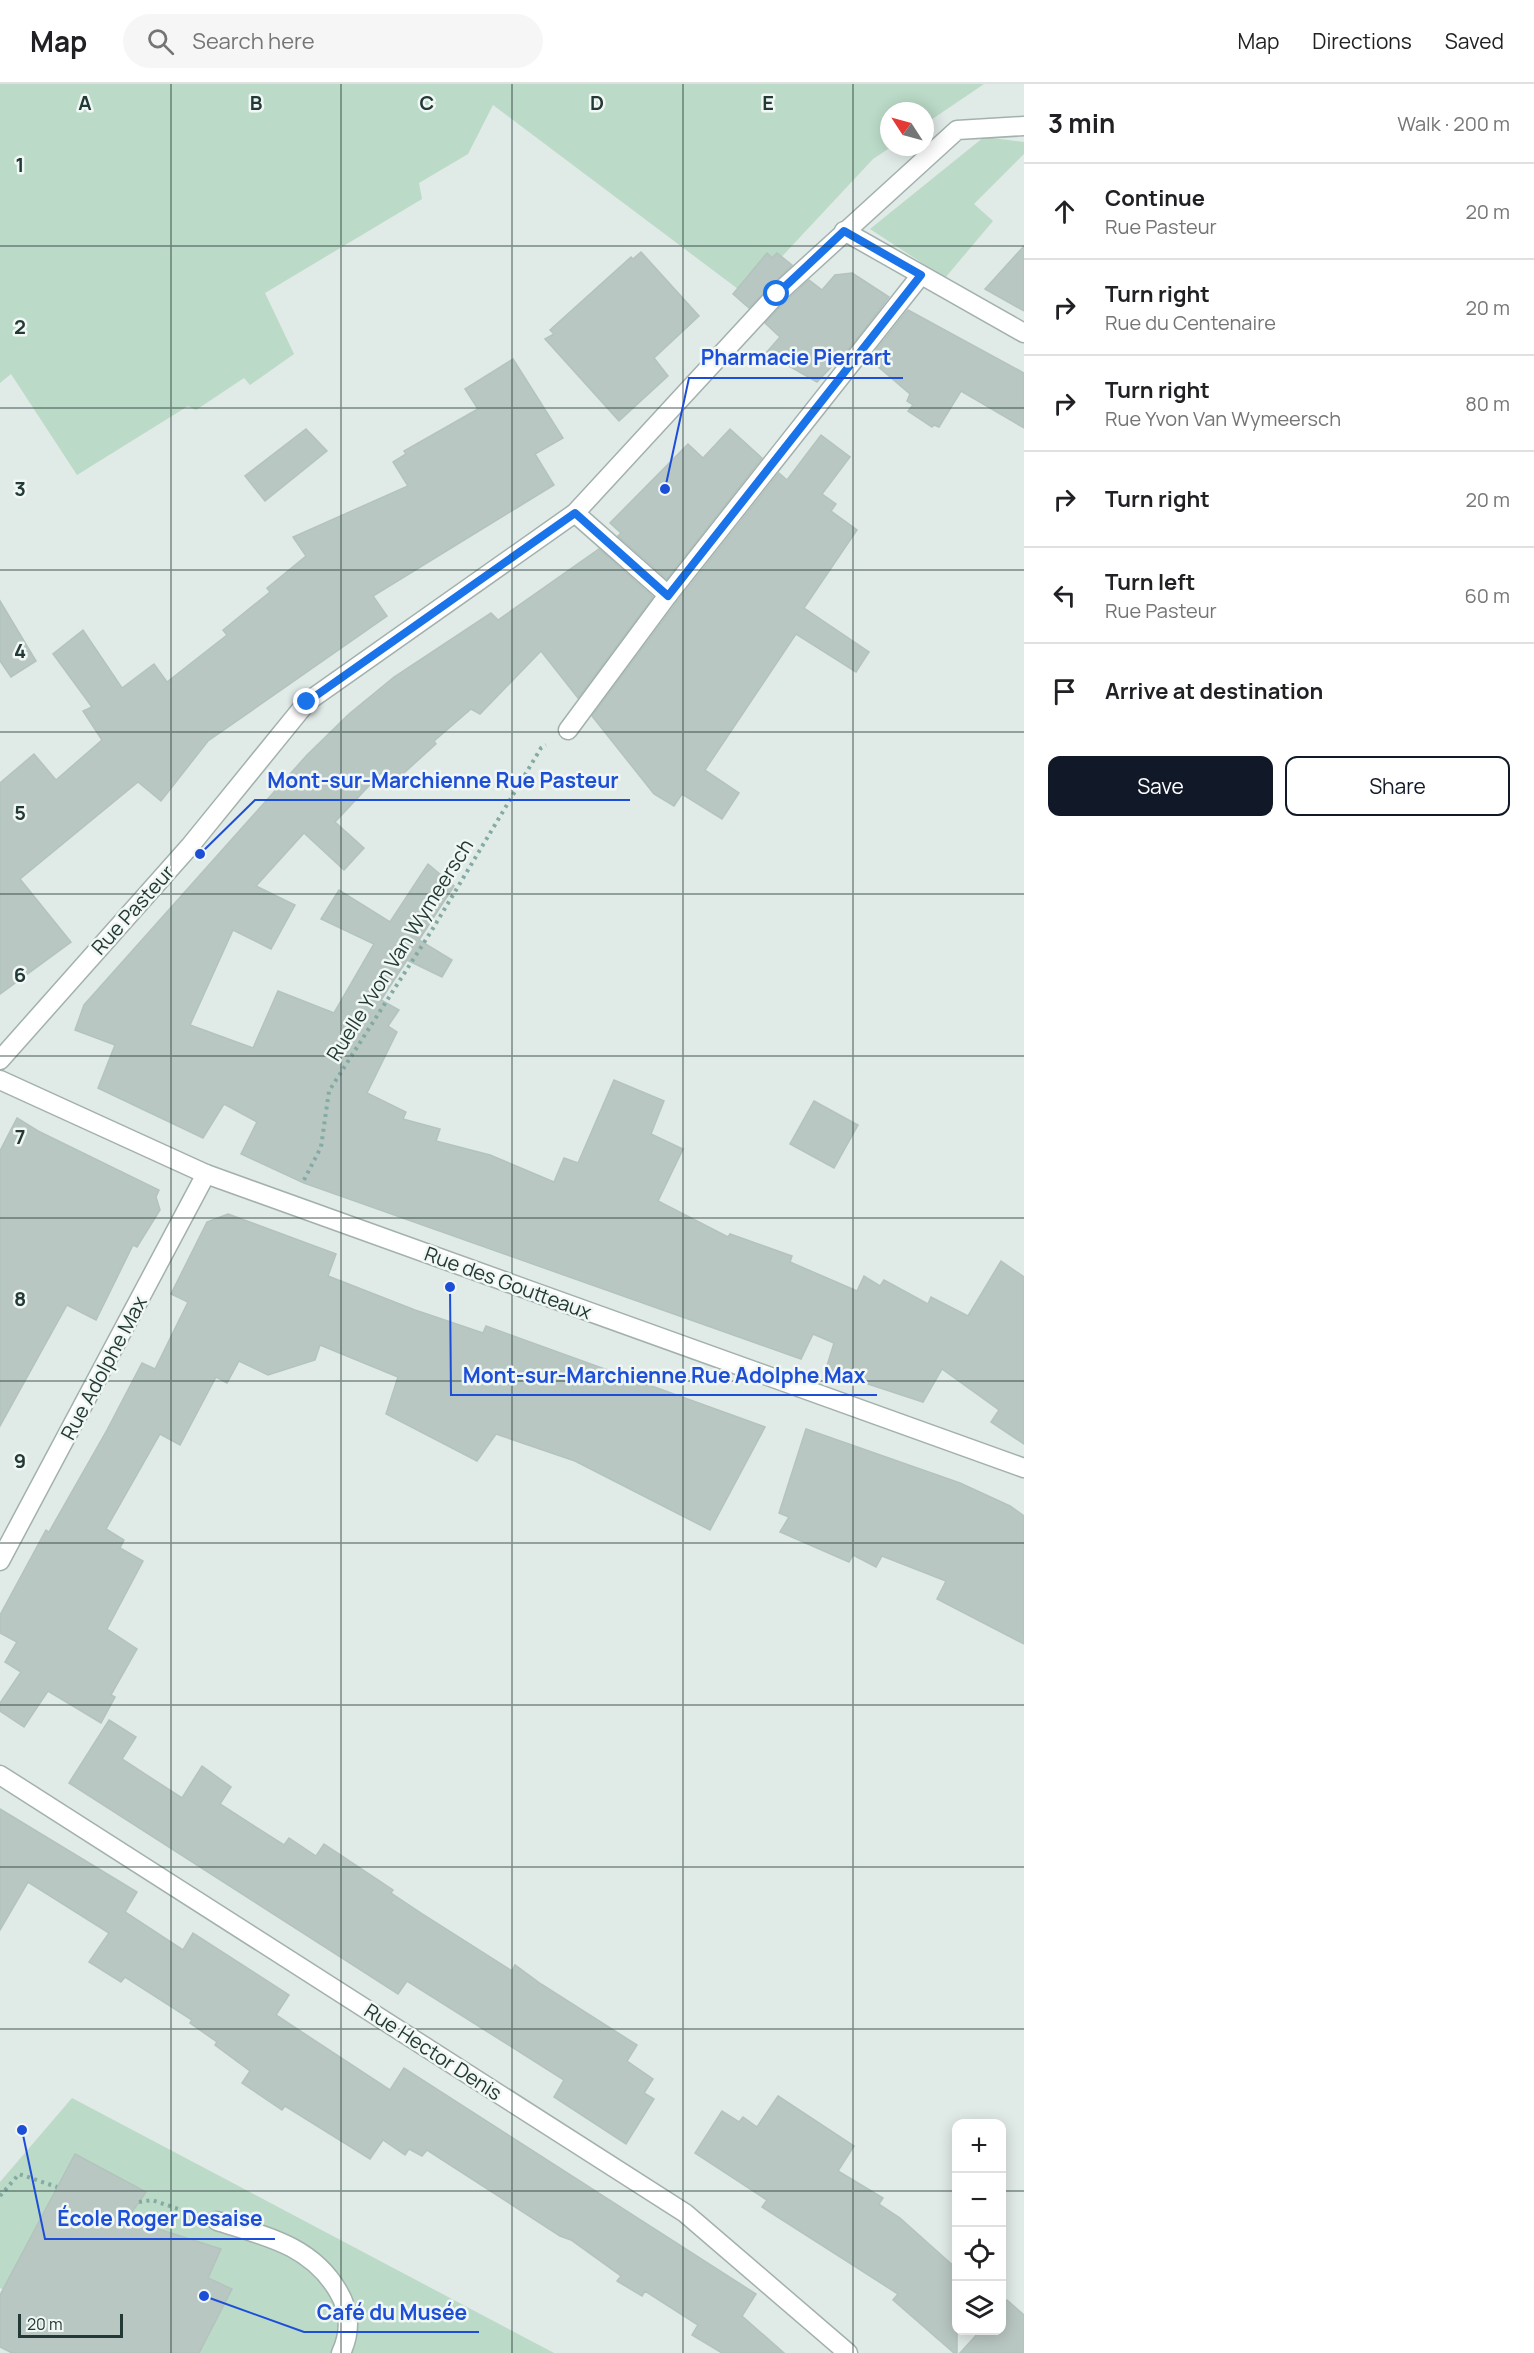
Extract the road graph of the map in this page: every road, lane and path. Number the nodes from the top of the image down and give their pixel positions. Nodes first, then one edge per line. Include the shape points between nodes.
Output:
1 (1024, 126) edge
2 (844, 231) junction
3 (921, 275) junction
4 (1024, 333) edge
5 (575, 513) junction
6 (668, 596) junction
7 (568, 730) joint
8 (0, 1060) edge
9 (0, 1080) edge
10 (206, 1174) junction
11 (291, 1205) junction
12 (1024, 1468) edge
13 (0, 1561) edge
14 (0, 1775) edge
15 (57, 2187) dead end
16 (0, 2196) edge
17 (140, 2202) dead end
18 (217, 2222) joint
19 (341, 2353) edge
20 (848, 2353) edge

1 - 2 street, Rue Pasteur via 957,130
2 - 3 street
2 - 5 street, Rue Pasteur via 777,294
3 - 4 street
3 - 6 street
5 - 6 street
5 - 8 street, Rue Pasteur via 307,702 190,846
6 - 7 street
7 - 11 path, Ruelle Yvon Van Wymeersch via 541,748 329,1091 321,1147
9 - 10 street, Rue des Goutteaux
10 - 11 street, Rue des Goutteaux
10 - 13 street, Rue Adolphe Max
11 - 12 street, Rue des Goutteaux
14 - 20 street, Rue Hector Denis via 685,2213
15 - 16 path via 19,2174
17 - 18 path via 152,2200
18 - 19 street via 273,2239 305,2254 328,2273 343,2299 349,2324

